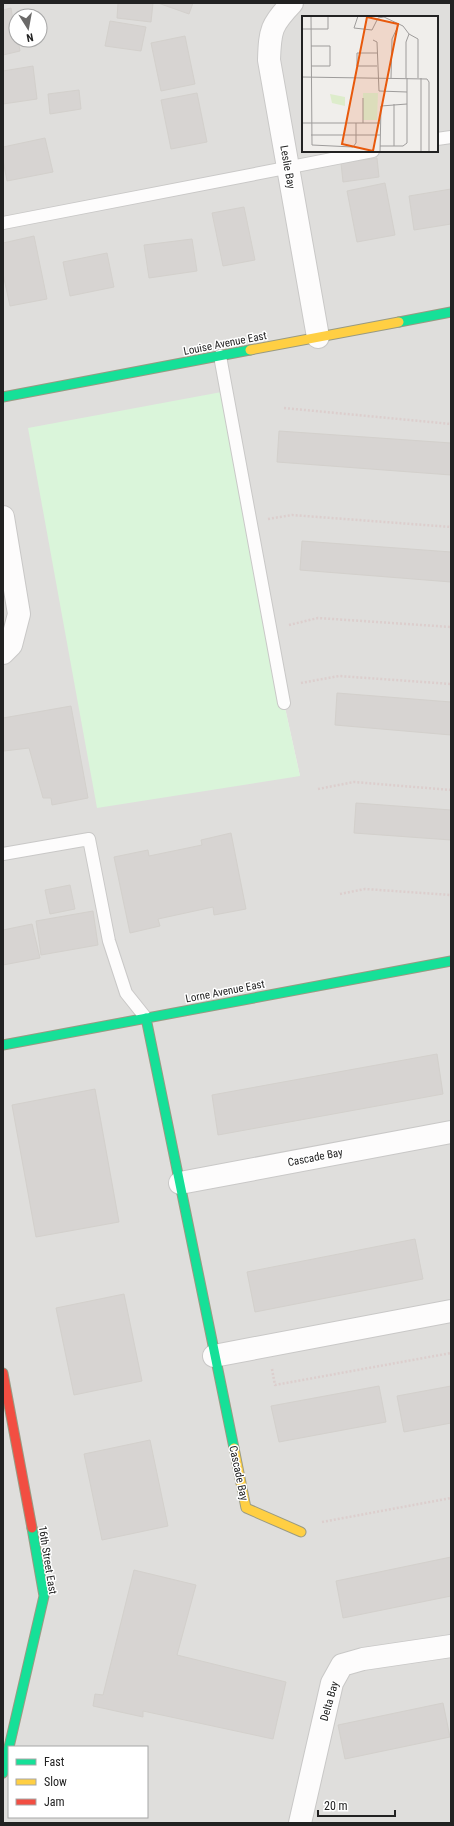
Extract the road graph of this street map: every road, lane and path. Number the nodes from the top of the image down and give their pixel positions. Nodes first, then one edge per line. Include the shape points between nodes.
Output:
1 (292, 3) edge
2 (451, 137) edge
3 (438, 139) edge
4 (368, 152) edge
5 (288, 167) junction
6 (3, 223) edge
7 (451, 312) edge
8 (318, 337) junction
9 (220, 356) junction
10 (3, 397) edge
11 (284, 408) dead end
12 (451, 424) edge
13 (3, 517) edge
14 (251, 522) junction
15 (451, 527) edge
16 (451, 627) edge
17 (271, 629) junction
18 (3, 653) edge
19 (451, 684) edge
20 (282, 687) junction
21 (284, 703) dead end
22 (318, 789) dead end
23 (451, 790) edge
24 (3, 854) edge
25 (340, 894) dead end
26 (451, 895) edge
27 (451, 961) edge
28 (146, 1018) junction
29 (3, 1045) edge
30 (451, 1132) edge
31 (180, 1183) junction
32 (451, 1311) edge
33 (267, 1346) junction
34 (451, 1353) edge
35 (214, 1356) junction
36 (3, 1373) edge
37 (451, 1498) edge
38 (302, 1532) joint
39 (451, 1646) edge
40 (9, 1746) edge
41 (8, 1751) edge
42 (3, 1773) edge
43 (300, 1823) edge

1 - 5 street, Leslie Bay via 276,20 269,38 269,60
2 - 3 lane
4 - 5 lane
5 - 6 lane
5 - 8 street, Leslie Bay
7 - 8 street, Louise Avenue East
8 - 9 street, Louise Avenue East
9 - 10 street, Louise Avenue East
9 - 14 lane
11 - 12 path
13 - 18 street via 19,614 11,645
14 - 15 path via 292,515
14 - 17 lane
16 - 17 path via 318,618
17 - 20 lane
19 - 20 path via 339,676
20 - 21 lane
22 - 23 path via 354,782
24 - 28 lane via 89,839 109,941 126,993
25 - 26 path via 365,889
27 - 28 street, Lorne Avenue East
28 - 29 street, Lorne Avenue East
28 - 31 street, Cascade Bay
30 - 31 street, Cascade Bay
31 - 35 street, Cascade Bay
32 - 33 street
33 - 34 path via 275,1385
33 - 35 street
35 - 38 street, Cascade Bay via 246,1508
36 - 40 street, 16th Street East via 44,1596
37 - 38 path via 315,1524
39 - 43 street, Delta Bay via 363,1659 342,1665 332,1684
41 - 42 street, 16th Street East

